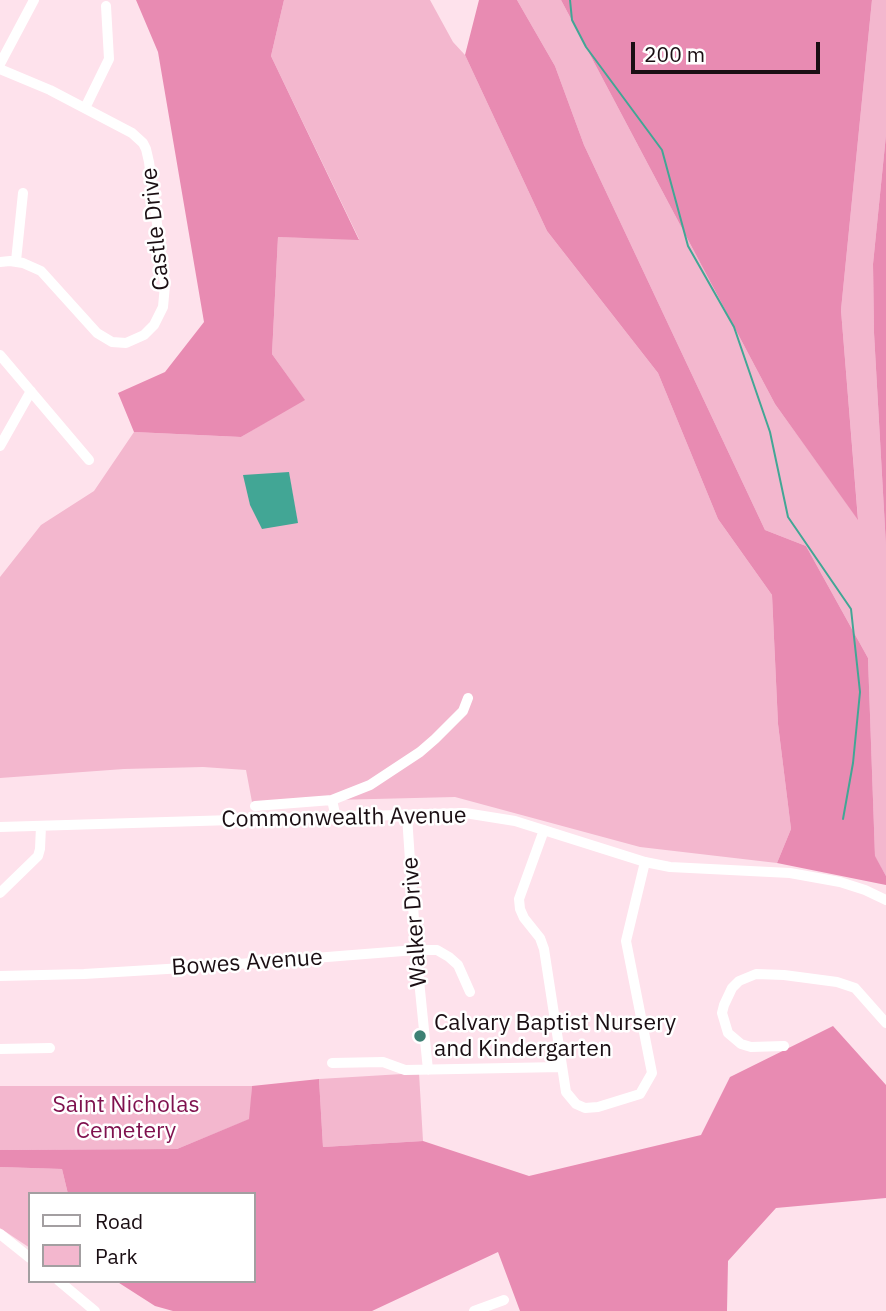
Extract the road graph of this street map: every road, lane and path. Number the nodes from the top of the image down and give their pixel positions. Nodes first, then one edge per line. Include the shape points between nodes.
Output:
1 (34, 0) edge
2 (106, 6) dead end
3 (0, 67) edge
4 (85, 108) junction
5 (23, 193) dead end
6 (16, 261) junction
7 (0, 262) edge
8 (0, 355) edge
9 (31, 391) junction
10 (0, 446) edge
11 (89, 460) dead end
12 (468, 698) dead end
13 (332, 800) junction
14 (255, 806) dead end
15 (407, 816) junction
16 (335, 818) junction
17 (41, 826) junction
18 (0, 827) edge
19 (544, 830) junction
20 (645, 862) junction
21 (0, 893) edge
22 (886, 900) edge
23 (416, 950) junction
24 (0, 976) edge
25 (470, 992) dead end
26 (886, 1023) edge
27 (784, 1046) dead end
28 (50, 1048) dead end
29 (0, 1049) edge
30 (332, 1063) dead end
31 (561, 1067) junction
32 (428, 1070) junction
33 (0, 1234) edge
34 (28, 1256) edge
35 (61, 1283) edge
36 (504, 1300) dead end
37 (95, 1311) edge
38 (474, 1311) edge

1 - 3 street
2 - 4 street via 109,59
3 - 4 street, Castle Drive
4 - 6 street, Castle Drive via 132,133 146,149 165,285 161,313 139,338 112,342 97,332 46,274
5 - 6 street
6 - 7 street, Castle Drive
8 - 9 street
9 - 10 street
9 - 11 street
12 - 13 street via 463,711 420,752 370,785
13 - 14 street
13 - 16 street
15 - 16 street, Commonwealth Avenue
15 - 19 street, Commonwealth Avenue via 465,813
15 - 23 street, Walker Drive
16 - 17 street, Commonwealth Avenue
17 - 18 street, Commonwealth Avenue
17 - 21 street via 38,856
19 - 20 street, Commonwealth Avenue
19 - 31 street via 519,899 524,918 544,949
20 - 22 street, Commonwealth Avenue via 790,873 840,882
20 - 31 street via 626,941 652,1073 640,1094 585,1108 566,1093
23 - 24 street, Bowes Avenue
23 - 25 street, Bowes Avenue via 437,950 449,957 458,965
23 - 32 street, Walker Drive
26 - 27 street via 855,988 838,982 756,974 739,981 723,1006 728,1033 751,1047
28 - 29 street
30 - 32 street via 383,1062 405,1070
31 - 32 street
33 - 34 street
35 - 37 street
36 - 38 street

